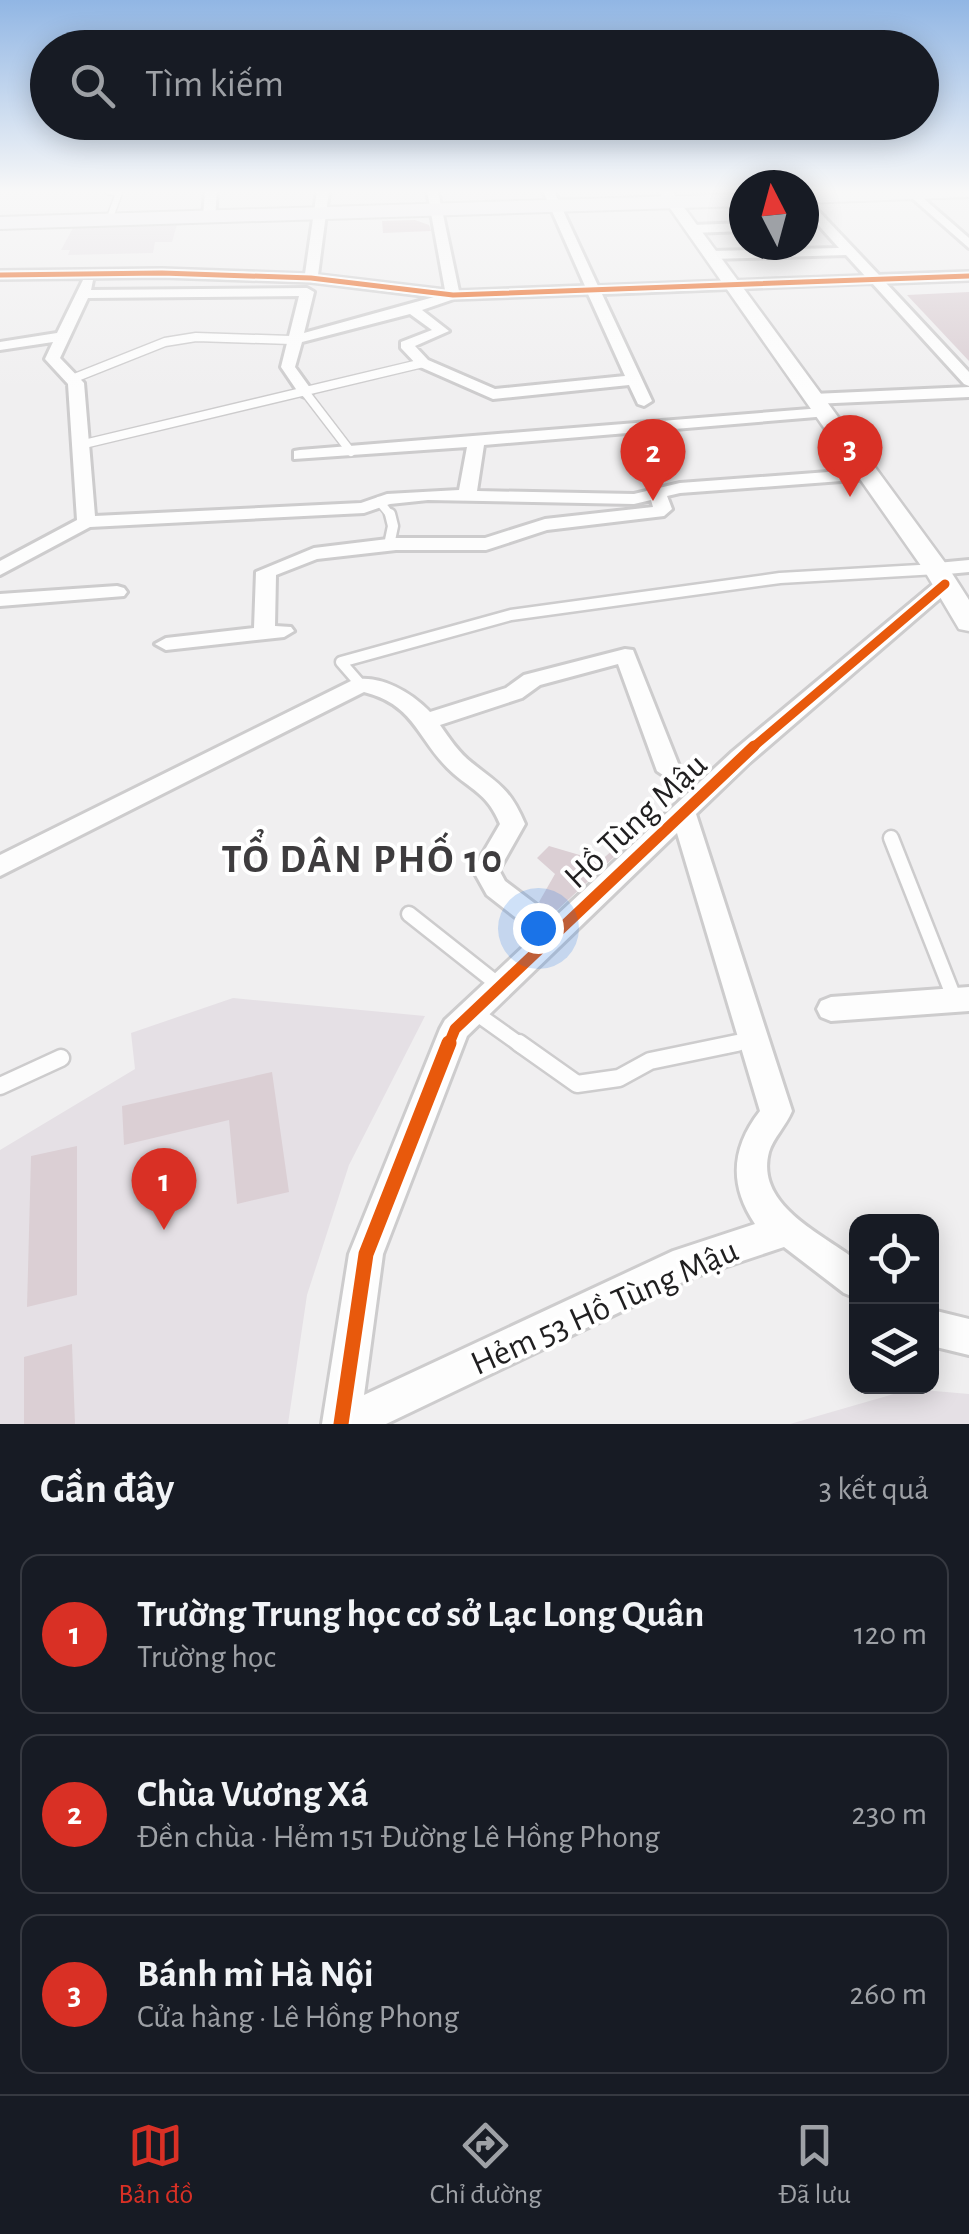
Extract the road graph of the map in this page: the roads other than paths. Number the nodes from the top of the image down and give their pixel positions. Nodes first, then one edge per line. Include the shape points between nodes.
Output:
1 (315, 257) edge
2 (446, 257) edge
3 (576, 257) edge
4 (713, 257) edge
5 (857, 257) edge
6 (93, 272) junction
7 (0, 275) edge
8 (969, 276) edge
9 (311, 278) junction
10 (878, 280) junction
11 (732, 286) junction
12 (590, 291) junction
13 (83, 294) junction
14 (453, 295) junction
15 (412, 309) junction
16 (63, 336) junction
17 (291, 340) junction
18 (0, 346) edge
19 (424, 363) junction
20 (72, 379) junction
21 (634, 380) junction
22 (969, 381) edge
23 (305, 392) junction
24 (969, 392) edge
25 (644, 401) dead end
26 (817, 406) junction
27 (476, 441) junction
28 (80, 445) junction
29 (350, 452) junction
30 (300, 455) dead end
31 (868, 474) junction
32 (657, 494) junction
33 (467, 495) junction
34 (380, 501) junction
35 (86, 522) junction
36 (389, 545) junction
37 (969, 566) edge
38 (0, 569) edge
39 (941, 576) junction
40 (117, 592) dead end
41 (0, 600) edge
42 (969, 624) edge
43 (166, 644) dead end
44 (362, 684) junction
45 (430, 720) junction
46 (669, 771) dead end
47 (682, 812) junction
48 (891, 838) dead end
49 (0, 866) edge
50 (409, 914) dead end
51 (556, 933) junction
52 (500, 986) junction
53 (962, 1000) edge
54 (831, 1008) dead end
55 (473, 1011) junction
56 (752, 1040) junction
57 (61, 1058) dead end
58 (0, 1086) edge
59 (782, 1226) junction
60 (849, 1276) edge
61 (939, 1330) edge
62 (969, 1337) edge
63 (343, 1424) edge

1 - 9 street
2 - 14 street
3 - 12 street
4 - 11 street
5 - 10 street
6 - 7 street
6 - 9 street
6 - 13 street
8 - 10 street
9 - 14 street
10 - 11 street
10 - 22 street
11 - 12 street
11 - 26 street
12 - 14 street
12 - 21 street
13 - 16 street
13 - 17 street via 306,292
14 - 15 street
15 - 17 street
15 - 19 street via 442,331 406,342
16 - 18 street
16 - 20 street via 52,359
17 - 20 lane via 165,342
17 - 23 street via 288,368
19 - 21 street via 493,394
19 - 23 lane
20 - 28 street
21 - 25 street
23 - 28 lane
23 - 29 lane
24 - 26 street
26 - 27 street
26 - 31 street
27 - 29 street
27 - 33 street
28 - 35 street
29 - 30 street
31 - 32 street
31 - 39 street
32 - 33 street via 606,500
32 - 36 street via 663,509 658,512 545,525 486,544
33 - 34 street
34 - 35 street via 364,508
34 - 36 lane via 393,514
35 - 38 street
36 - 43 street via 314,554 266,572 274,632
37 - 39 street
39 - 42 street
39 - 44 lane via 780,578 510,615 341,662
39 - 47 street, Hồ Tùng Mậu
40 - 41 street
44 - 45 street via 390,690
44 - 49 street
45 - 46 street via 514,693 532,680 625,656
45 - 51 street via 463,770 479,776 514,824 486,870 496,888
47 - 51 street, Hồ Tùng Mậu
47 - 56 street
48 - 53 lane
50 - 52 lane
51 - 52 street, Hồ Tùng Mậu
52 - 55 street, Hồ Tùng Mậu
53 - 54 street
55 - 56 lane via 577,1084
55 - 63 street, Hồ Tùng Mậu via 455,1028 366,1254
56 - 59 street via 776,1111 758,1138 750,1172 758,1202
57 - 58 lane
59 - 60 street
59 - 63 street, Hẻm 53 Hồ Tùng Mậu via 685,1263
61 - 62 street

